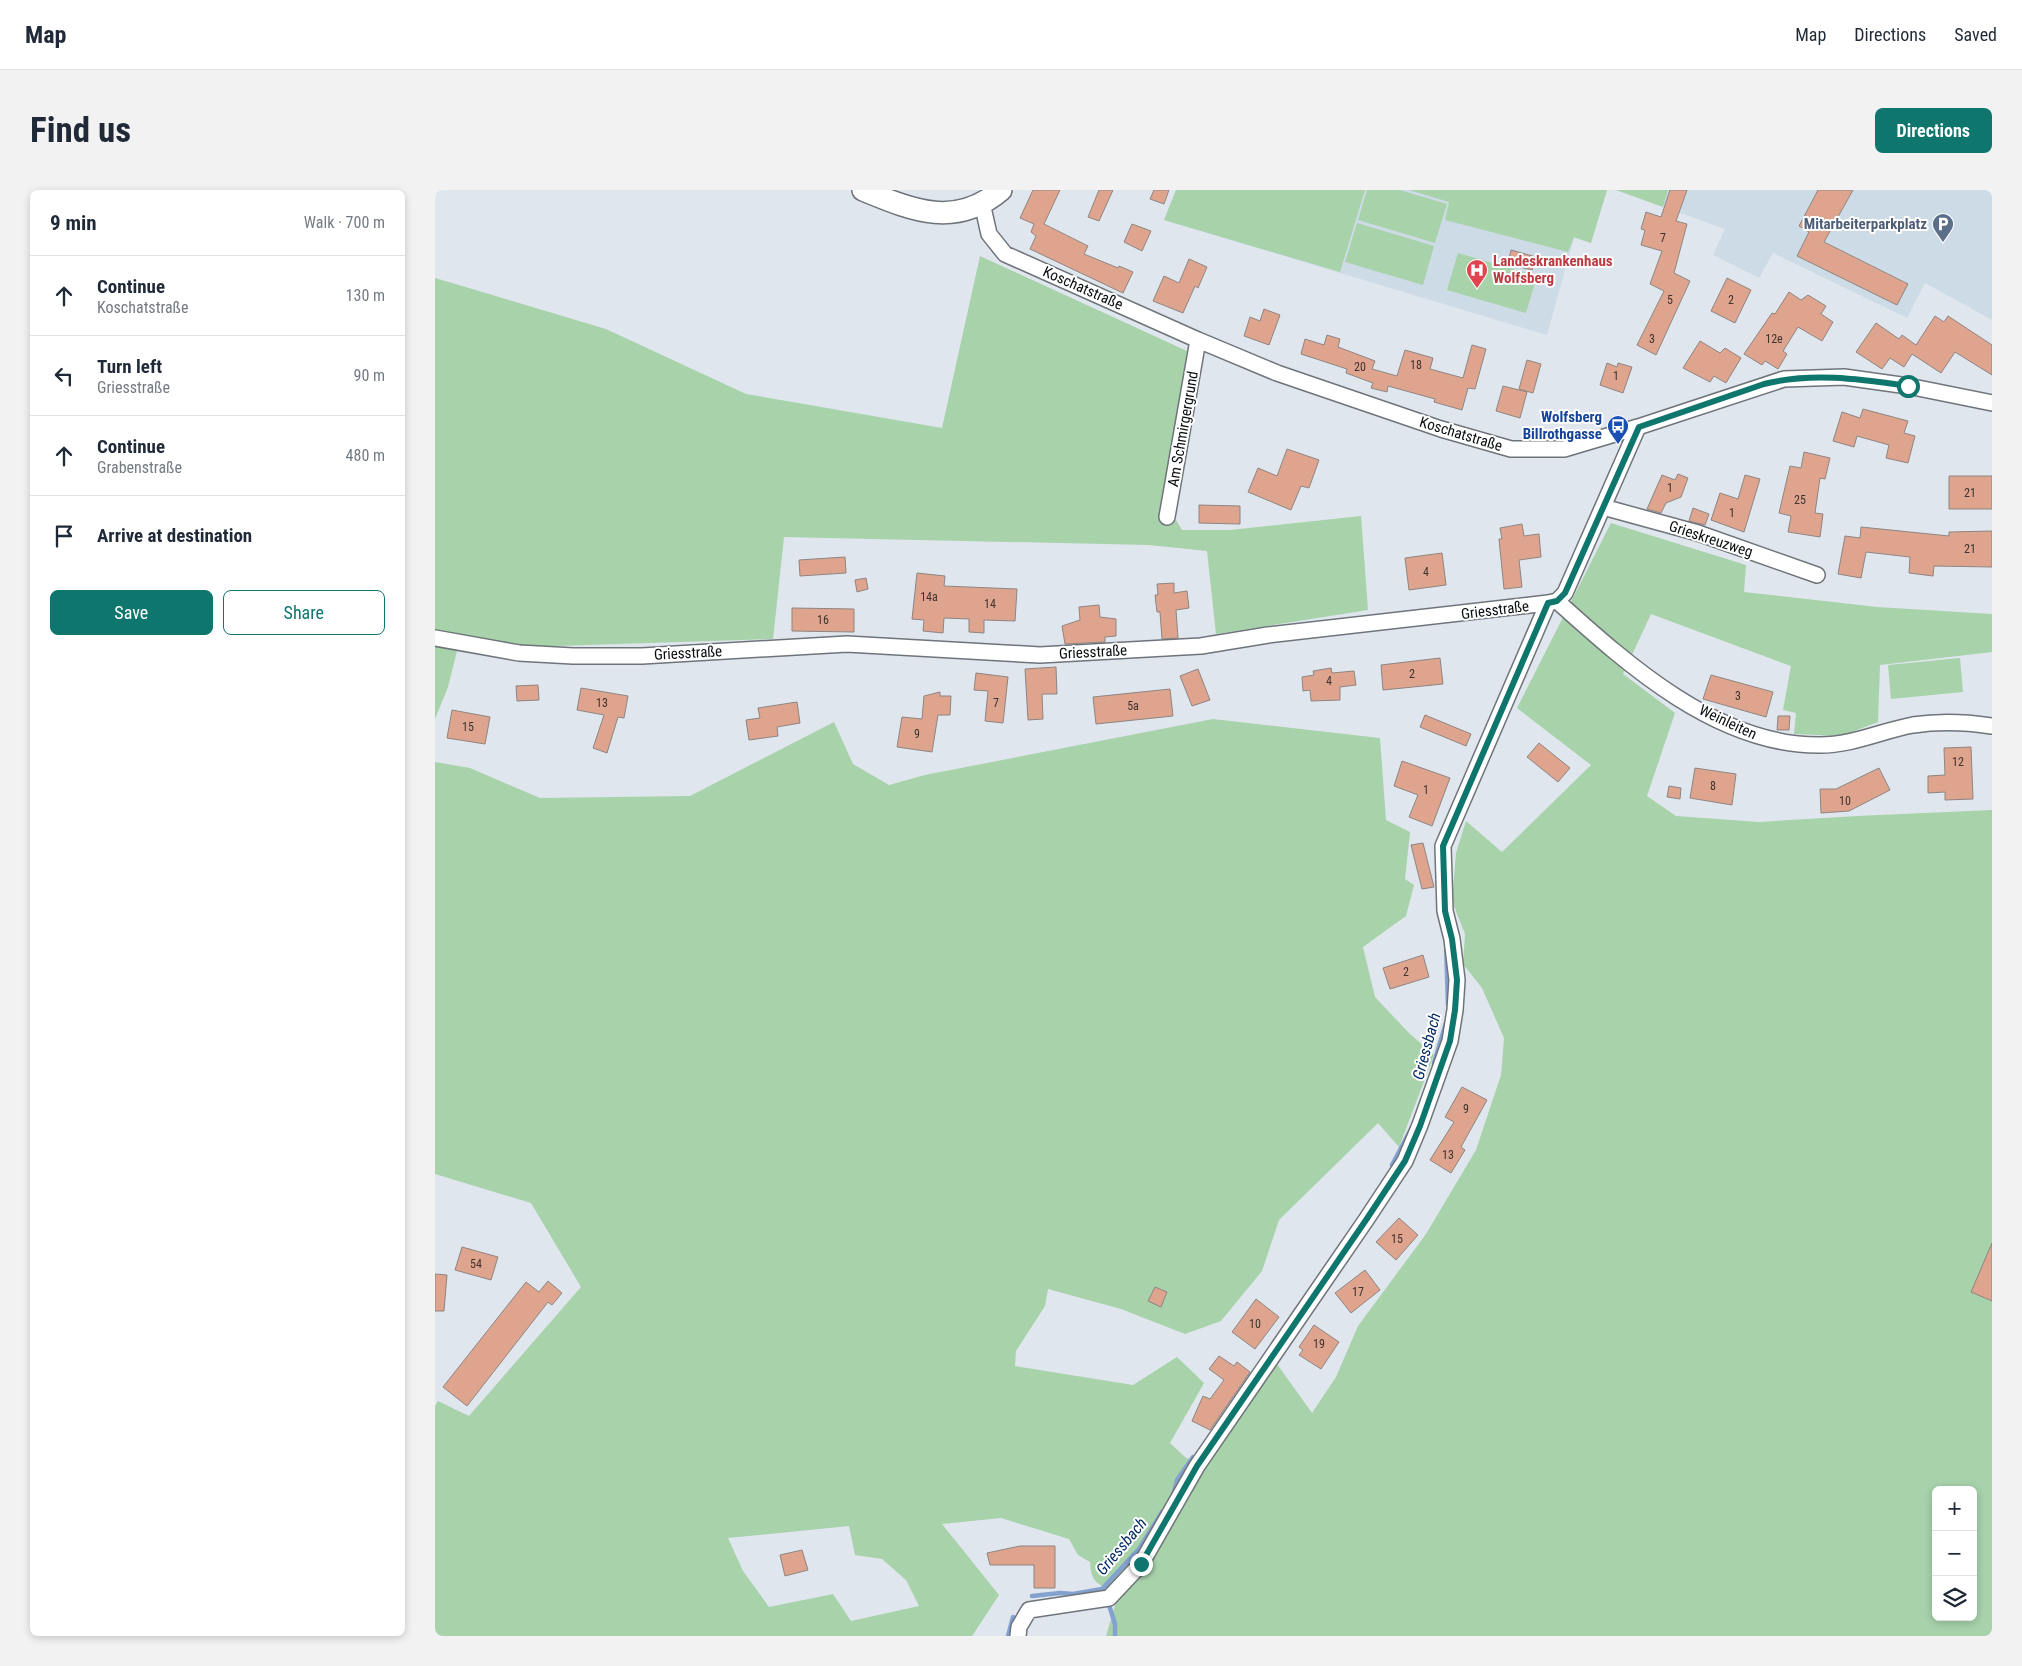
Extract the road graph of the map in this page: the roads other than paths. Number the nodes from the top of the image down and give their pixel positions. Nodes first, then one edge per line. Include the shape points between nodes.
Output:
1 (863, 190) edge
2 (1001, 190) edge
3 (982, 204) junction
4 (1198, 340) junction
5 (1992, 403) edge
6 (1639, 427) junction
7 (1603, 506) junction
8 (1167, 517) dead end
9 (1817, 575) dead end
10 (1553, 602) junction
11 (435, 638) edge
12 (1992, 726) edge
13 (1018, 1636) edge

1 - 3 street via 927,212 947,214
2 - 3 street
3 - 4 street, Koschatstraße via 989,234 1005,254
4 - 6 street, Koschatstraße via 1277,373 1441,429 1511,449 1564,449
4 - 8 street, Am Schmirgergrund
5 - 6 street, Koschatstraße via 1844,377 1805,377 1764,384
6 - 7 street
7 - 9 street, Grieskreuzweg via 1698,534
7 - 10 street via 1565,593
10 - 11 street, Griesstraße via 1268,635 1201,646 1040,655 847,644 642,656 573,656 519,653
10 - 12 street, Weinleiten via 1656,683 1727,725 1763,738 1820,745 1857,741 1913,725 1963,722
10 - 13 street via 1443,846 1445,911 1457,980 1455,1010 1450,1041 1405,1161 1197,1466 1141,1564 1109,1598 1029,1610 1019,1627

